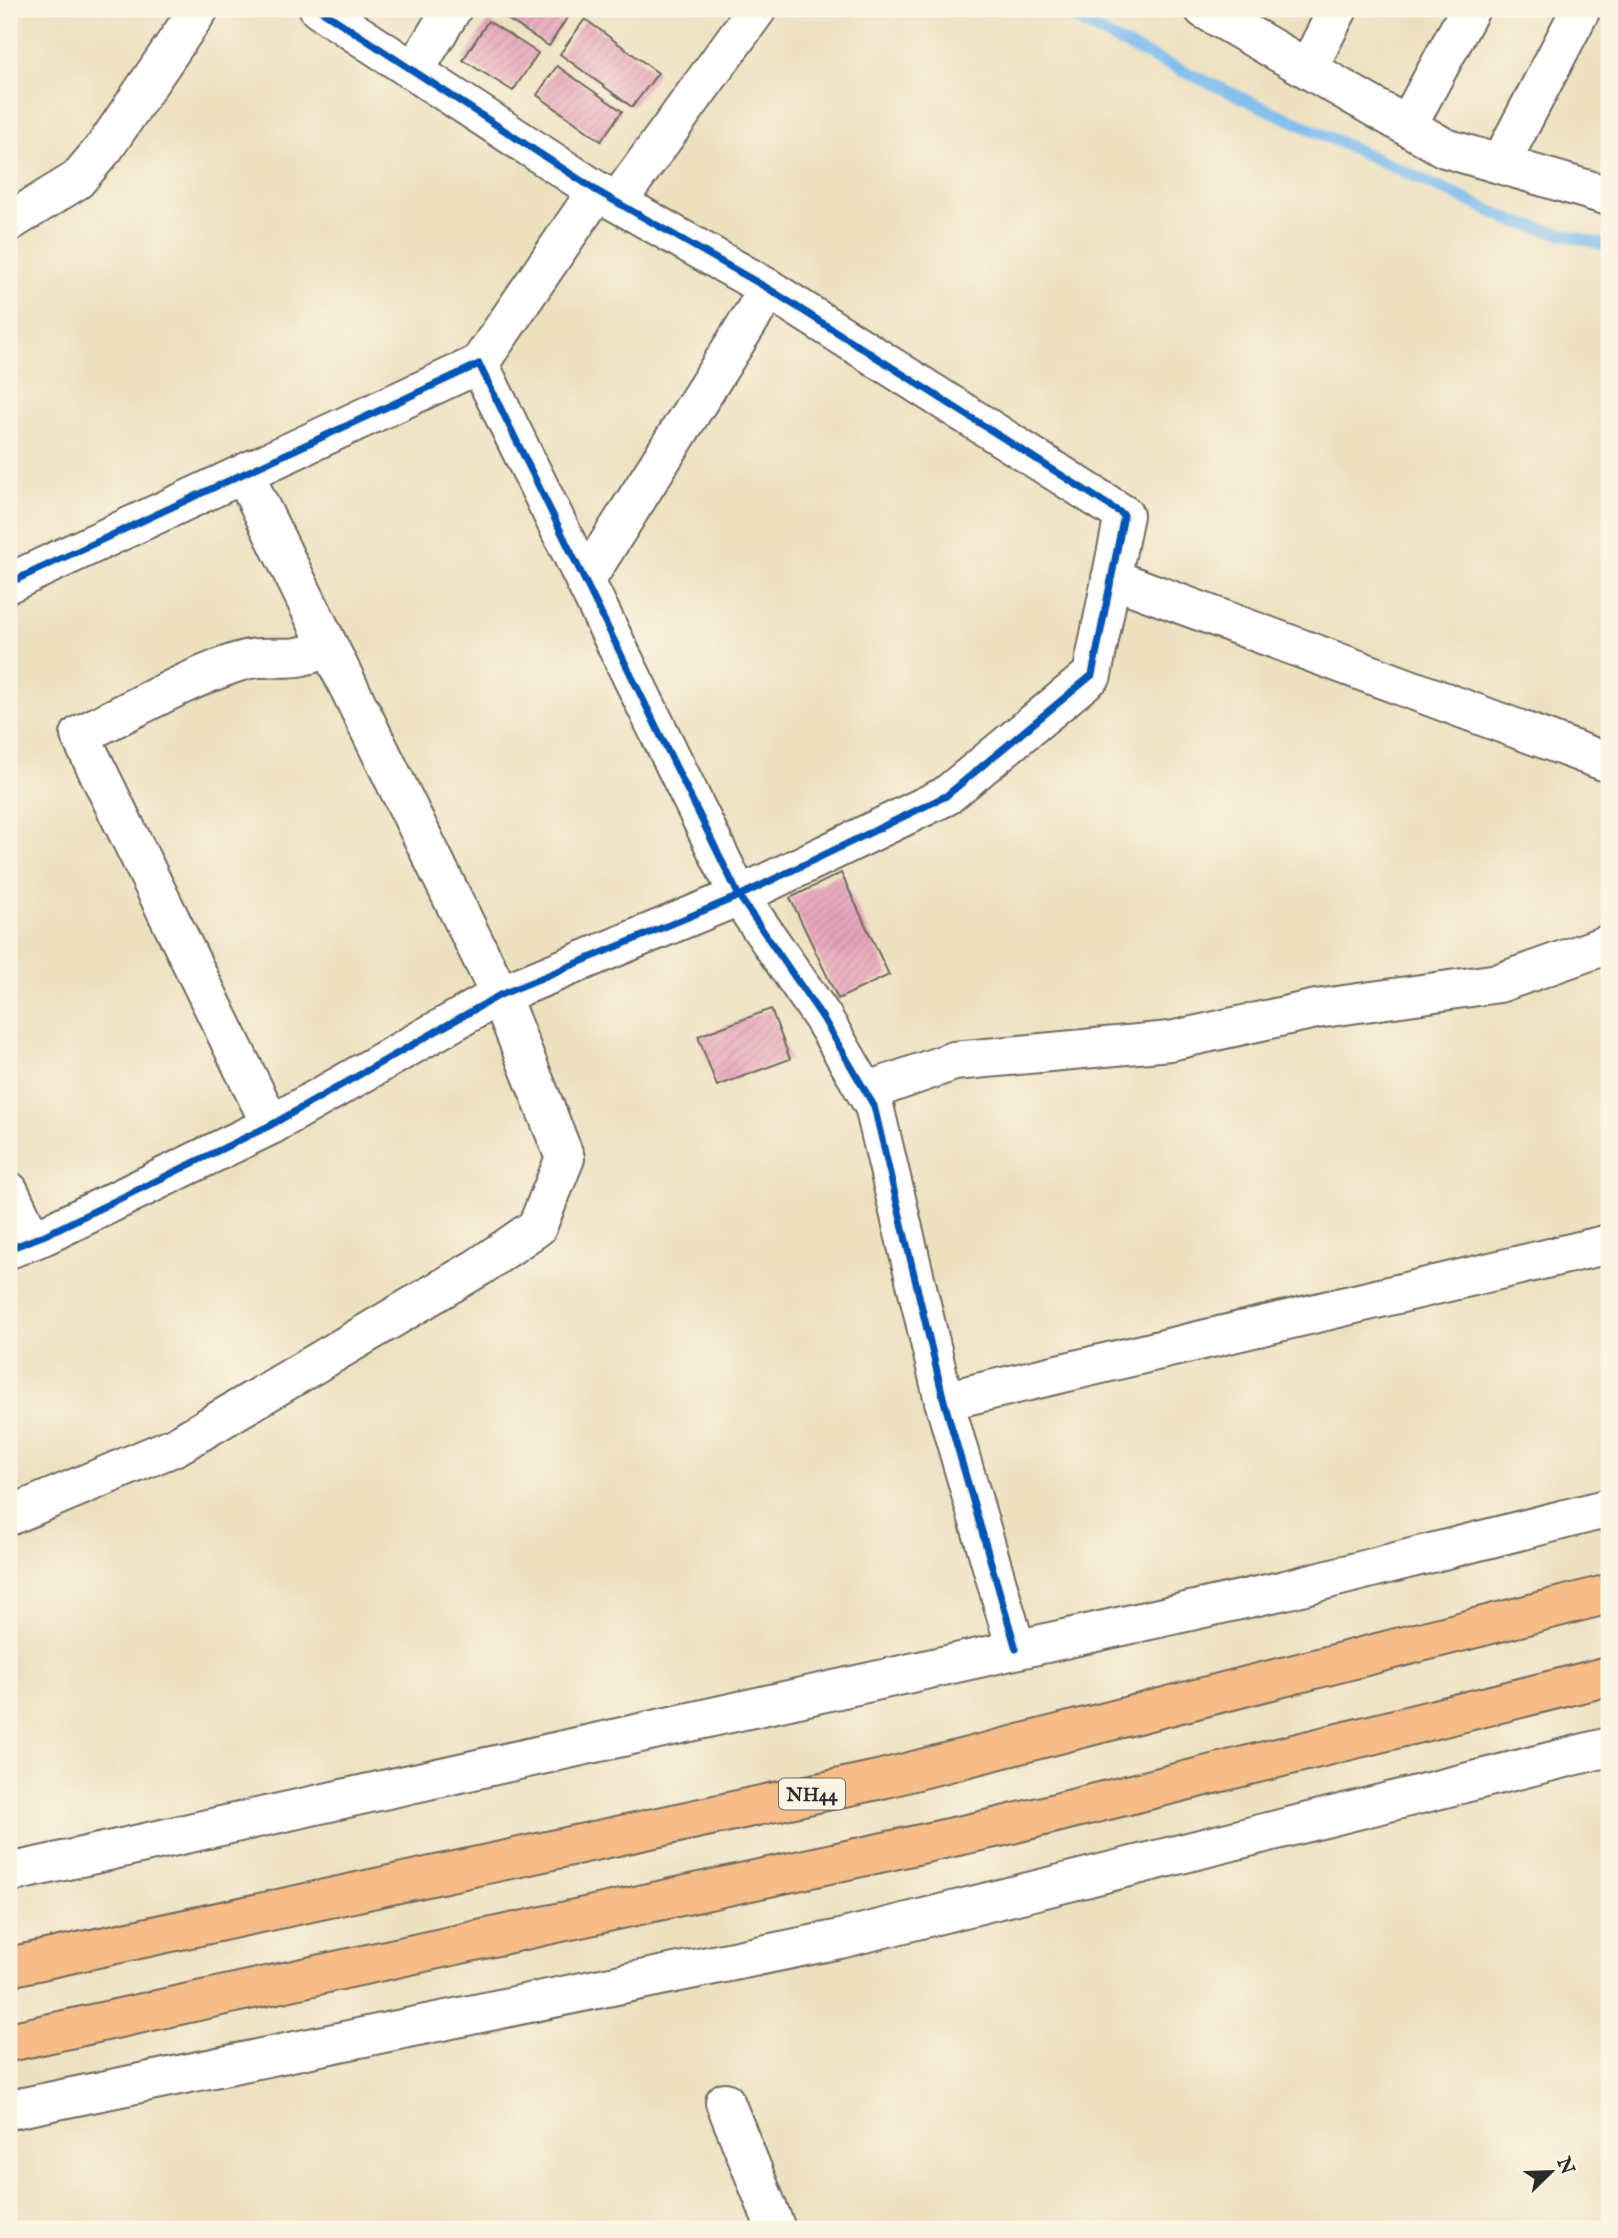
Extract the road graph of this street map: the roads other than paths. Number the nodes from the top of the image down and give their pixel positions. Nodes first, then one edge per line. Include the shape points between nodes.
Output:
1 (199, 9) edge
2 (319, 9) edge
3 (452, 9) edge
4 (757, 9) edge
5 (1207, 9) edge
6 (1338, 9) edge
7 (1470, 9) edge
8 (1581, 9) edge
9 (1308, 68) junction
10 (414, 71) junction
11 (1407, 126) junction
12 (1500, 164) junction
13 (607, 196) junction
14 (1609, 196) edge
15 (9, 222) edge
16 (769, 289) junction
17 (479, 364) junction
18 (244, 474) junction
19 (1111, 578) junction
20 (585, 581) junction
21 (9, 583) edge
22 (328, 646) junction
23 (1609, 763) edge
24 (738, 896) junction
25 (1609, 944) edge
26 (500, 995) junction
27 (866, 1092) junction
28 (271, 1125) junction
29 (9, 1191) edge
30 (20, 1244) edge
31 (1609, 1244) edge
32 (944, 1401) junction
33 (1609, 1508) edge
34 (9, 1516) edge
35 (1609, 1594) edge
36 (1016, 1649) junction
37 (1609, 1676) edge
38 (1609, 1748) edge
39 (9, 1873) edge
40 (9, 1968) edge
41 (9, 2042) edge
42 (725, 2102) dead end
43 (9, 2110) edge
44 (776, 2229) edge

1 - 15 street via 77,180
2 - 10 street
3 - 10 street
4 - 13 street
5 - 9 street
6 - 9 street
7 - 11 street
8 - 12 street
9 - 11 street
10 - 13 street
11 - 12 street via 1445,148
12 - 14 street
13 - 16 street
13 - 17 street
16 - 19 street via 1124,515
16 - 20 street
17 - 18 street
17 - 20 street
18 - 21 street
18 - 22 street
19 - 23 street
19 - 24 street via 1093,676 947,796
20 - 24 street
22 - 26 street
22 - 28 street via 299,659 236,662 80,735
24 - 26 street
24 - 27 street via 823,1018
25 - 27 street via 1499,983 1316,1009 1170,1041 954,1061
26 - 28 street
26 - 34 street via 565,1158 537,1227 480,1267 176,1446
27 - 32 street via 874,1106
28 - 30 street
29 - 30 street
31 - 32 street
32 - 36 street
33 - 36 street via 1285,1590
35 - 40 highway, NH44 via 882,1779
36 - 39 street
37 - 41 highway via 999,1827
38 - 43 street via 840,1939
42 - 44 street

